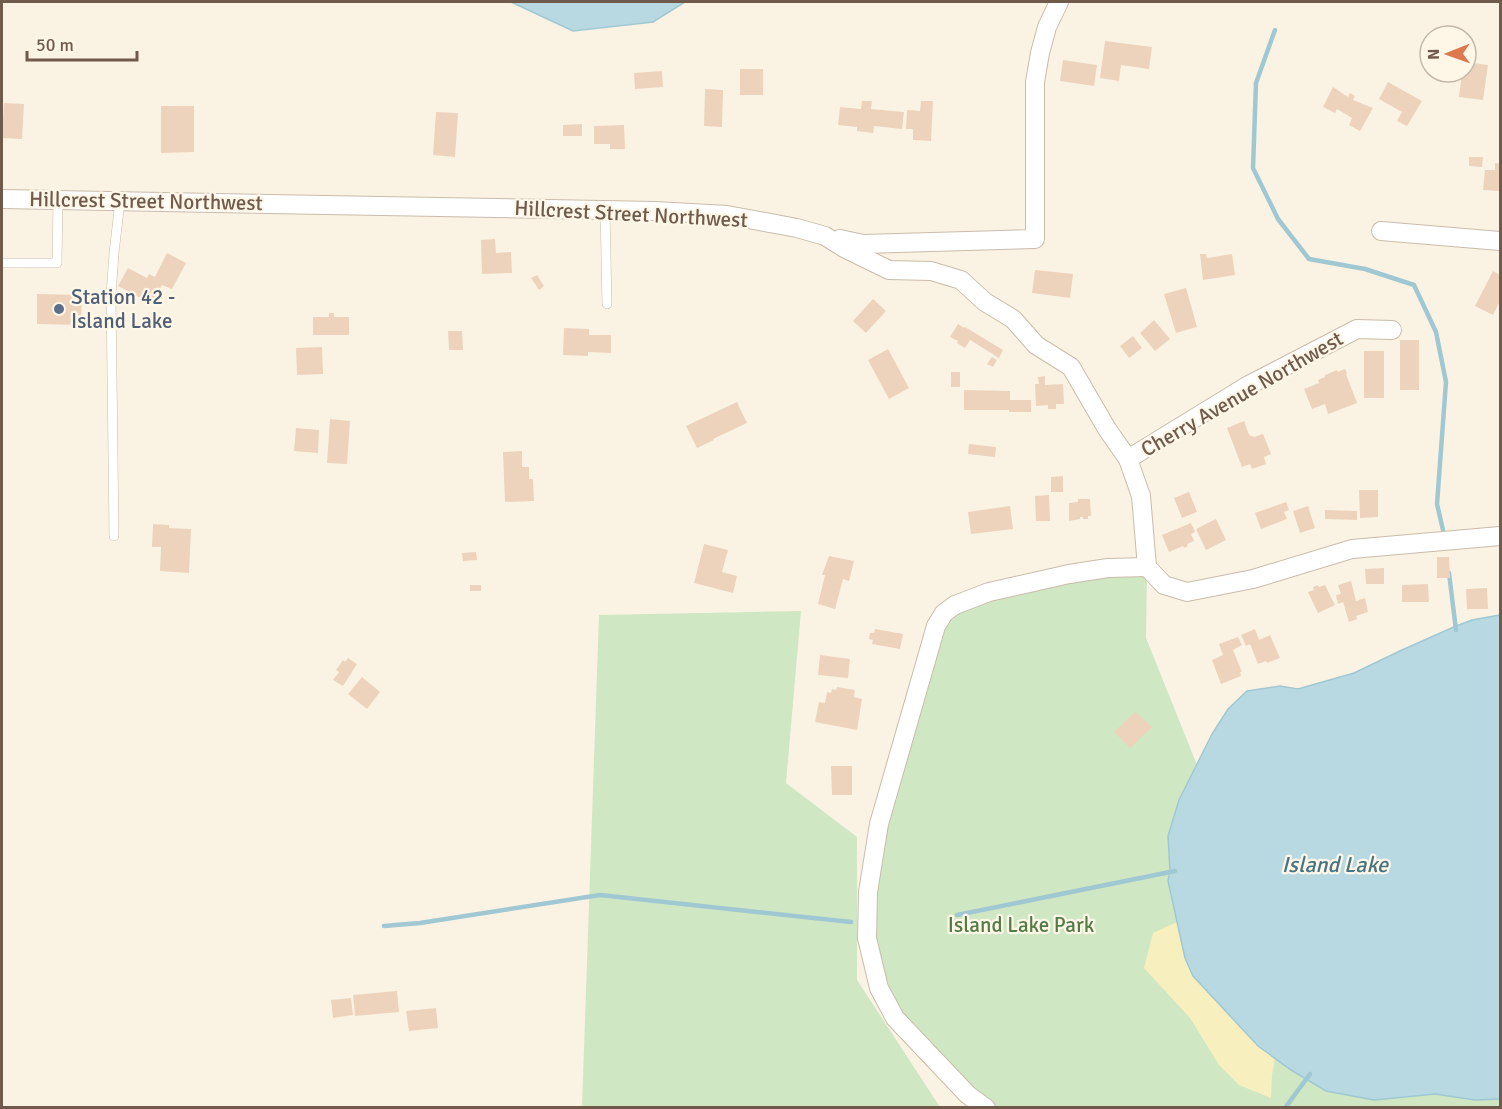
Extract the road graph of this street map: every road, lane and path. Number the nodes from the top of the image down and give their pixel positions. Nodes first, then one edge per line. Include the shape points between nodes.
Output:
1 (1059, 2) edge
2 (2, 199) edge
3 (58, 200) junction
4 (120, 201) junction
5 (605, 210) junction
6 (1381, 231) dead end
7 (825, 236) junction
8 (1500, 241) edge
9 (2, 263) edge
10 (607, 304) dead end
11 (1392, 330) dead end
12 (1128, 459) junction
13 (114, 536) dead end
14 (1500, 536) edge
15 (1147, 567) junction
16 (986, 1107) edge

1 - 7 street via 1047,27 1035,81 1035,239 863,244
2 - 3 street, Hillcrest Street Northwest
3 - 4 street, Hillcrest Street Northwest
3 - 9 lane via 57,263
4 - 5 street, Hillcrest Street Northwest
4 - 13 lane via 111,295
5 - 7 street, Hillcrest Street Northwest via 727,215
5 - 10 lane
6 - 8 street
7 - 12 street, Hillcrest Street Northwest via 889,270 931,271 961,280 1013,320 1036,345 1071,367
11 - 12 street, Cherry Avenue Northwest via 1357,329 1246,386
12 - 15 street, Hillcrest Street Northwest via 1141,496
14 - 15 street via 1352,549 1253,579 1187,592 1164,585
15 - 16 street via 1089,571 989,592 955,606 936,626 879,825 868,892 867,938 879,988 895,1018 968,1095

